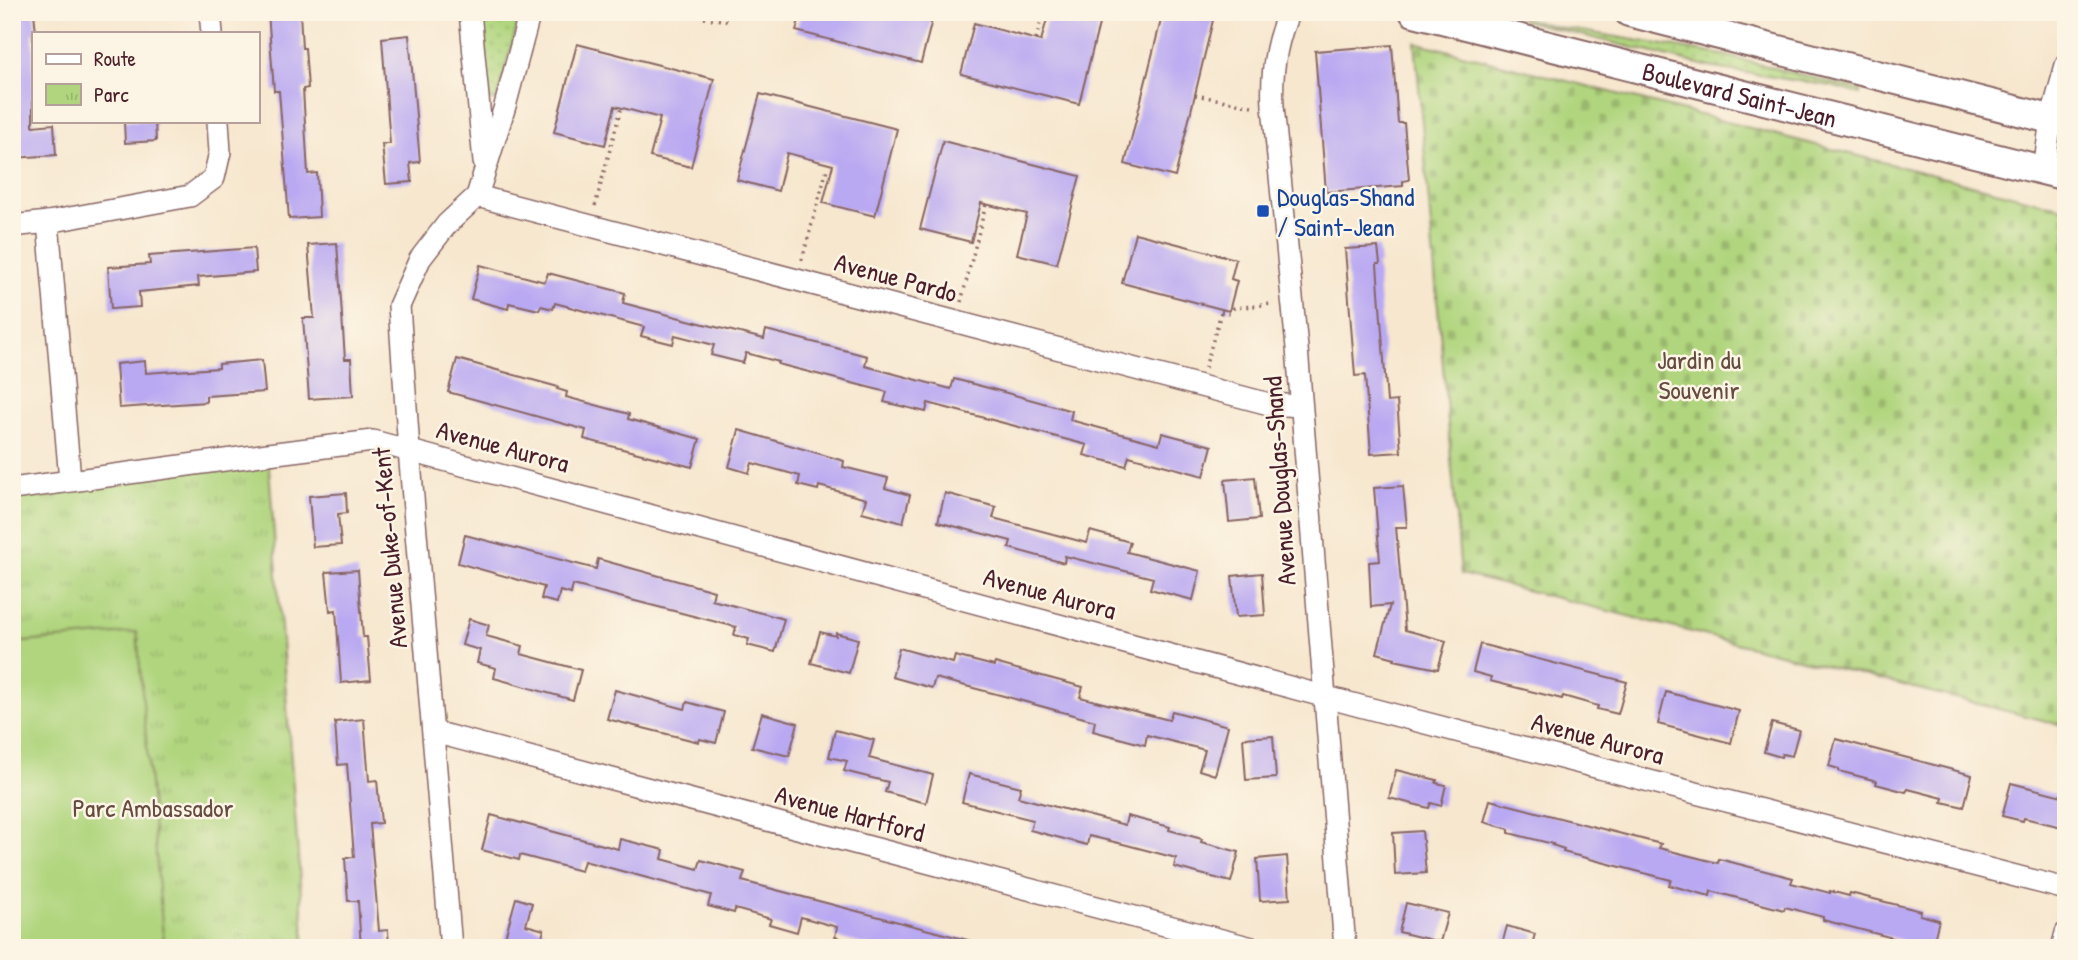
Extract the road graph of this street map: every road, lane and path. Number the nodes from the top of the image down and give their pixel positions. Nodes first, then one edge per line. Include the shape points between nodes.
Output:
1 (210, 12) edge
2 (470, 12) edge
3 (530, 12) edge
4 (1043, 12) edge
5 (1289, 12) edge
6 (1414, 12) edge
7 (1629, 12) edge
8 (704, 18) dead end
9 (730, 21) dead end
10 (212, 32) edge
11 (1036, 39) dead end
12 (2066, 65) edge
13 (1195, 95) dead end
14 (1255, 106) dead end
15 (621, 108) dead end
16 (2058, 121) edge
17 (218, 122) edge
18 (832, 170) dead end
19 (485, 171) junction
20 (2055, 173) edge
21 (477, 196) junction
22 (986, 204) dead end
23 (594, 208) dead end
24 (48, 222) junction
25 (12, 226) edge
26 (802, 262) dead end
27 (960, 304) dead end
28 (1274, 304) dead end
29 (1205, 368) dead end
30 (1301, 407) junction
31 (409, 450) junction
32 (70, 480) junction
33 (12, 489) edge
34 (1325, 696) junction
35 (433, 732) junction
36 (2066, 889) edge
37 (2066, 933) edge
38 (451, 948) edge
39 (1252, 948) edge
40 (1345, 948) edge
41 (2062, 948) edge

1 - 10 street
2 - 19 street, Avenue Duke-of-Kent
3 - 19 street, Avenue Duke-of-Kent
4 - 11 path
5 - 30 street, Avenue Douglas-Shand via 1275,55 1272,90
6 - 20 main road, Boulevard Saint-Jean
7 - 16 main road, Boulevard Saint-Jean
8 - 9 path
12 - 16 street
13 - 14 path
15 - 23 path
16 - 20 street
17 - 24 street via 220,152 214,178 190,196
18 - 26 path via 827,169
19 - 21 street, Avenue Duke-of-Kent
21 - 30 street, Avenue Pardo via 1269,404
21 - 31 street, Avenue Duke-of-Kent via 447,224 421,259 399,306
22 - 27 path
24 - 25 street
24 - 32 street
28 - 29 path via 1234,308 1230,313 1221,310
30 - 34 street, Avenue Douglas-Shand
31 - 32 street, Avenue Aurora via 373,442
31 - 34 street, Avenue Aurora
31 - 35 street, Avenue Duke-of-Kent
32 - 33 street, Avenue Aurora
34 - 36 street, Avenue Aurora
34 - 40 street, Avenue Douglas-Shand
35 - 38 street, Avenue Duke-of-Kent
35 - 39 street, Avenue Hartford
37 - 41 street

